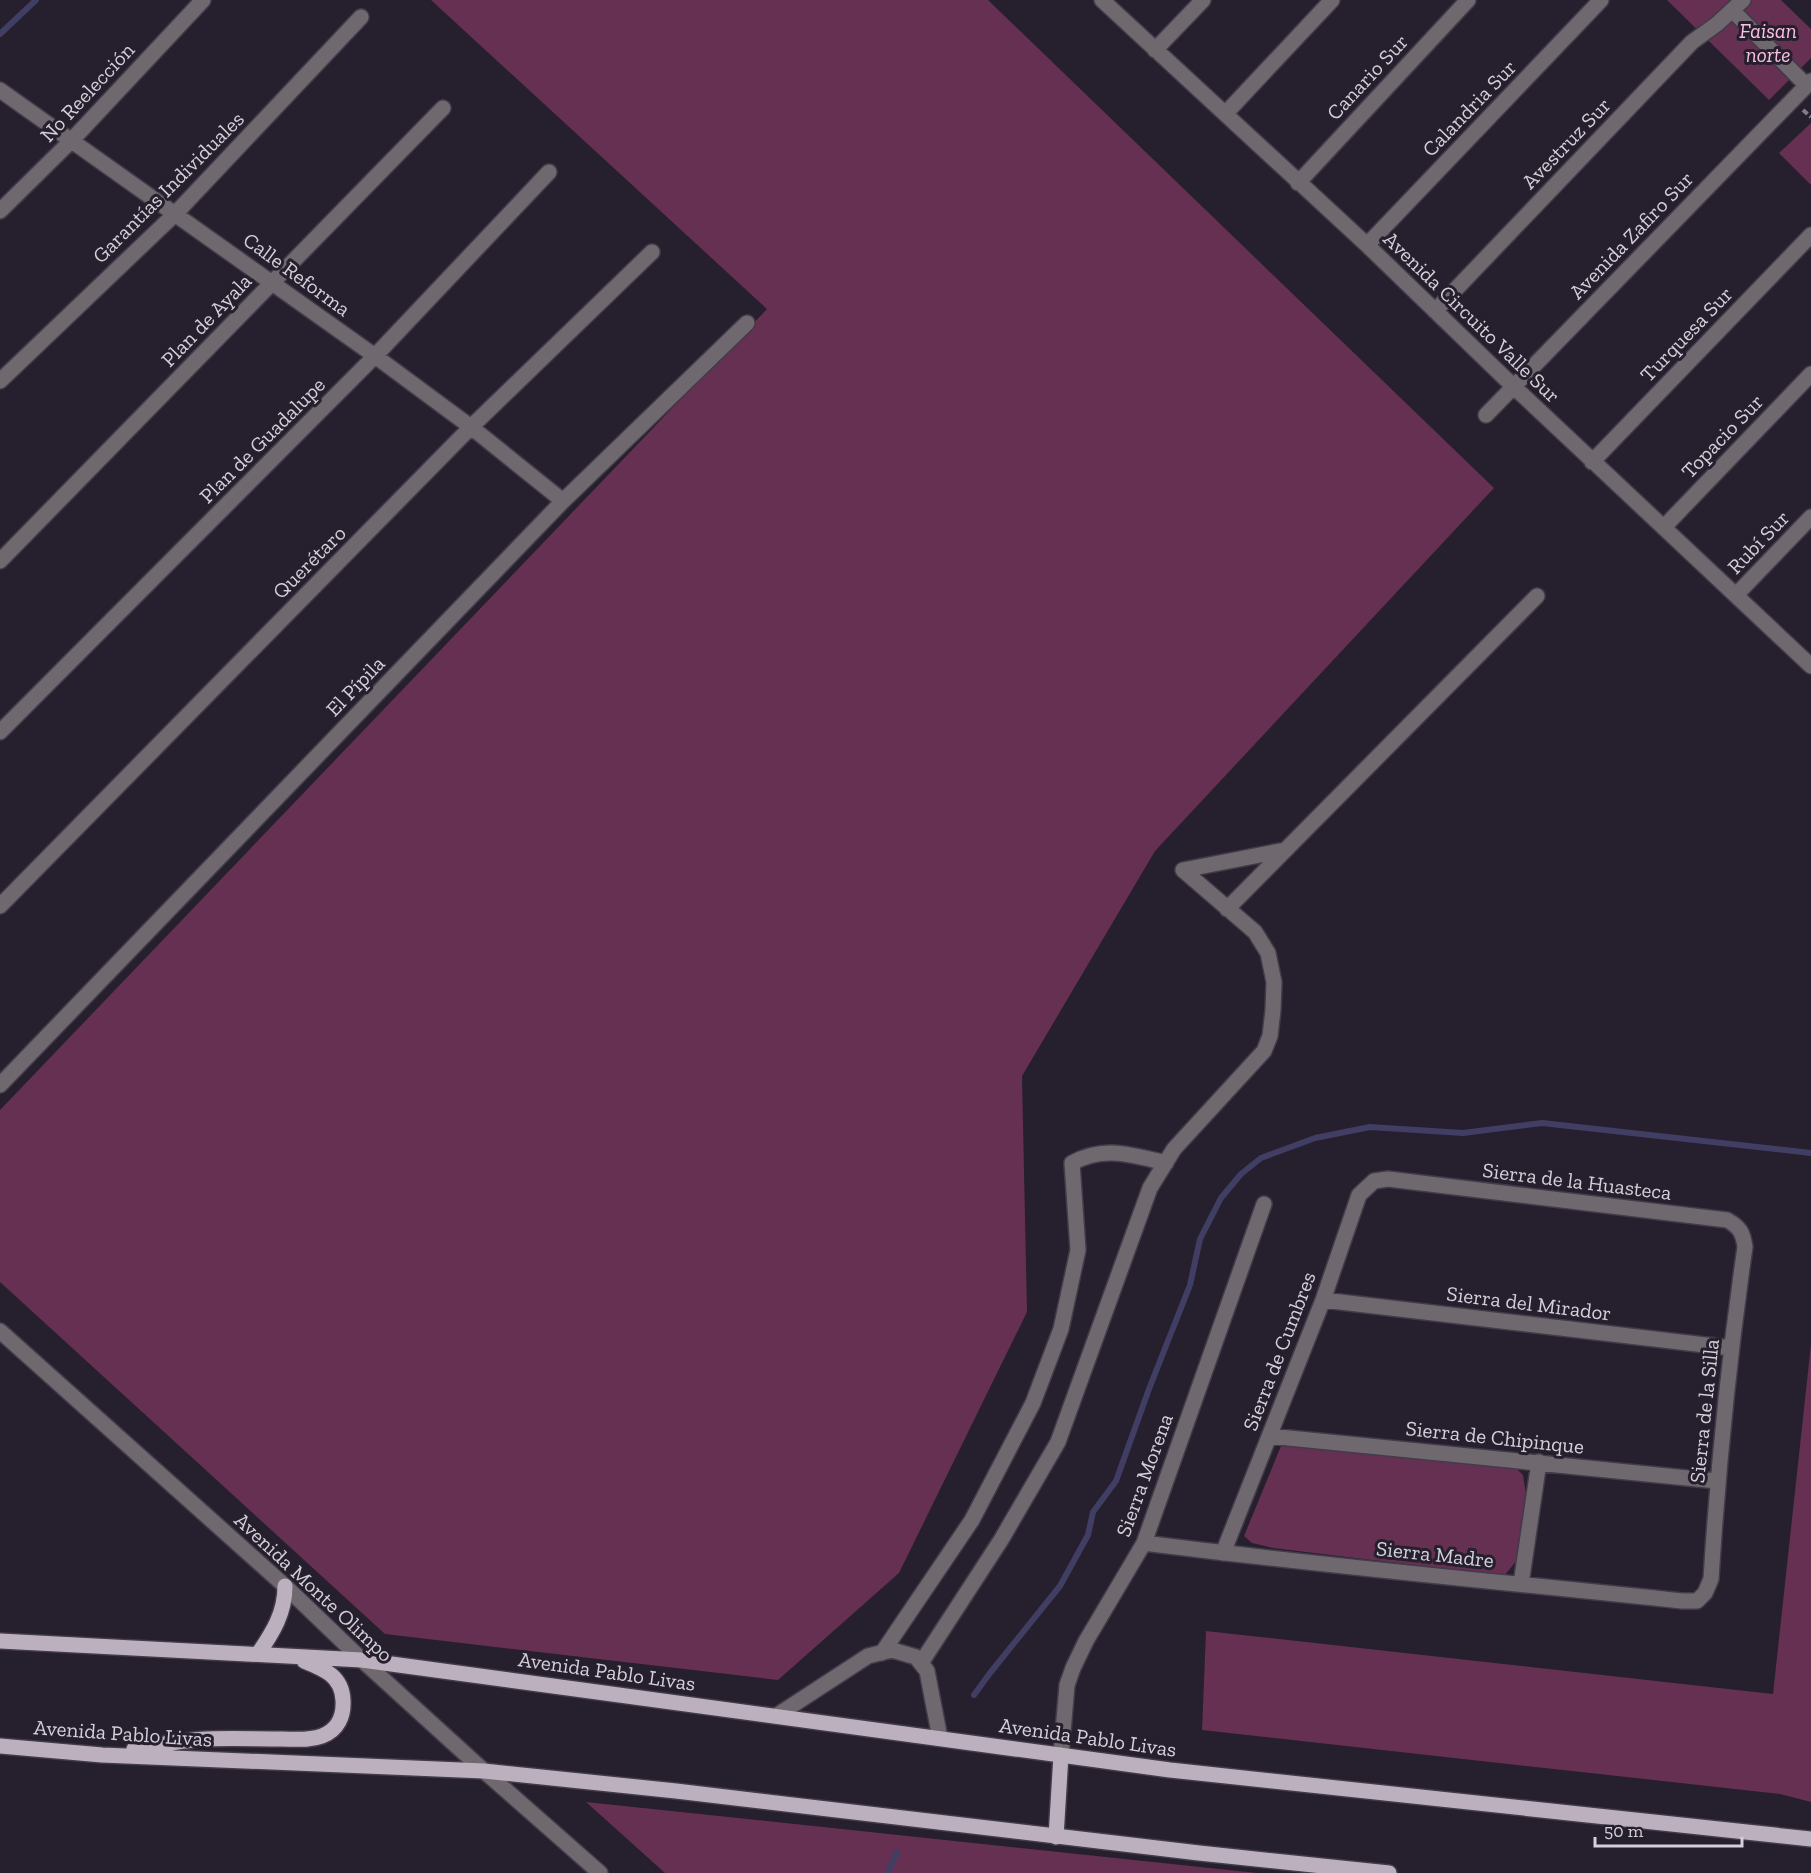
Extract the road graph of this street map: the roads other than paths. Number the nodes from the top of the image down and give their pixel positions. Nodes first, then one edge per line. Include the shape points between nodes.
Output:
1 (203, 0) edge
2 (1102, 0) edge
3 (1203, 0) edge
4 (1332, 0) edge
5 (1468, 0) edge
6 (1601, 0) edge
7 (1738, 5) edge
8 (361, 16) dead end
9 (1155, 50) junction
10 (1809, 83) edge
11 (6, 94) edge
12 (443, 108) dead end
13 (1226, 113) junction
14 (71, 141) junction
15 (549, 172) dead end
16 (1298, 183) junction
17 (0, 211) edge
18 (176, 213) junction
19 (1811, 235) edge
20 (1367, 245) junction
21 (652, 252) dead end
22 (273, 281) junction
23 (1435, 311) junction
24 (747, 323) dead end
25 (375, 356) junction
26 (1811, 374) edge
27 (0, 381) edge
28 (1513, 386) junction
29 (1486, 415) dead end
30 (471, 427) junction
31 (1592, 462) junction
32 (563, 501) junction
33 (1811, 517) edge
34 (1664, 527) junction
35 (0, 561) edge
36 (1736, 595) junction
37 (1537, 596) dead end
38 (1809, 660) edge
39 (0, 732) edge
40 (1285, 850) junction
41 (0, 906) edge
42 (1227, 909) junction
43 (0, 1085) edge
44 (1166, 1163) junction
45 (1388, 1179) joint
46 (1264, 1204) dead end
47 (1745, 1247) joint
48 (1323, 1300) junction
49 (0, 1331) edge
50 (1731, 1348) junction
51 (1269, 1436) junction
52 (1539, 1462) junction
53 (1717, 1481) junction
54 (1144, 1543) junction
55 (1223, 1553) junction
56 (1711, 1579) joint
57 (1521, 1584) junction
58 (285, 1586) junction
59 (0, 1641) edge
60 (882, 1653) junction
61 (258, 1654) junction
62 (293, 1656) junction
63 (362, 1660) junction
64 (921, 1662) junction
65 (776, 1716) junction
66 (940, 1738) junction
67 (0, 1746) edge
68 (102, 1755) junction
69 (1061, 1755) junction
70 (484, 1771) junction
71 (1056, 1837) junction
72 (1811, 1839) edge
73 (600, 1873) edge
74 (1389, 1873) edge

1 - 14 street, No Reelección
2 - 9 street, Avenida Circuito Valle Sur
3 - 9 street
4 - 13 street
5 - 16 street, Canario Sur
6 - 20 street, Calandria Sur
7 - 10 street
7 - 23 street, Avestruz Sur via 1692,42
8 - 18 street, Garantías Individuales
9 - 13 street, Avenida Circuito Valle Sur
10 - 28 street, Avenida Zafiro Sur
11 - 14 street, Calle Reforma
12 - 22 street, Plan de Ayala
13 - 16 street, Avenida Circuito Valle Sur
14 - 17 street, No Reelección
14 - 18 street, Calle Reforma
15 - 25 street, Plan de Guadalupe
16 - 20 street, Avenida Circuito Valle Sur
18 - 22 street, Calle Reforma
18 - 27 street, Garantías Individuales
19 - 31 street, Turquesa Sur
20 - 23 street, Avenida Circuito Valle Sur
21 - 30 street, Querétaro
22 - 25 street, Calle Reforma
22 - 35 street, Plan de Ayala
23 - 28 street, Avenida Circuito Valle Sur
24 - 32 street, El Pípila
25 - 30 street, Calle Reforma
25 - 39 street, Plan de Guadalupe
26 - 34 street, Topacio Sur
28 - 29 street, Avenida Zafiro Sur
28 - 31 street, Avenida Circuito Valle Sur
30 - 32 street, Calle Reforma
30 - 41 street, Querétaro
31 - 34 street, Avenida Circuito Valle Sur
32 - 43 street, El Pípila
33 - 36 street, Rubí Sur
34 - 36 street, Avenida Circuito Valle Sur
36 - 38 street, Avenida Circuito Valle Sur
37 - 40 street
40 - 42 street
40 - 42 street via 1183,870
42 - 44 street via 1255,932 1268,953 1274,982 1270,1036 1264,1051 1174,1149
44 - 60 street via 1121,1153 1087,1155 1072,1163 1078,1250 1061,1329 1033,1403 972,1520
44 - 64 street via 1150,1188 1058,1442 1001,1540
45 - 47 street, Sierra de la Huasteca via 1727,1220 1738,1226
45 - 48 street, Sierra de Cumbres via 1374,1181 1359,1195
46 - 54 street, Sierra Morena
47 - 50 street, Sierra de la Silla
48 - 50 street, Sierra del Mirador
48 - 51 street, Sierra de Cumbres
49 - 58 street, Avenida Monte Olimpo
50 - 53 street, Sierra de la Silla
51 - 52 street, Sierra de Chipinque
51 - 55 street, Sierra de Cumbres
52 - 53 street, Sierra de Chipinque
52 - 57 street
53 - 56 street, Sierra de la Silla
54 - 55 street, Sierra Madre
54 - 69 street, Sierra Morena via 1073,1668 1067,1685
55 - 57 street, Sierra Madre
56 - 57 street, Sierra Madre via 1697,1601
58 - 61 main road via 280,1617
58 - 63 street, Avenida Monte Olimpo
59 - 61 main road
60 - 64 street via 892,1650
60 - 65 street via 868,1656
61 - 62 main road
62 - 63 main road, Avenida Pablo Livas
62 - 68 main road via 331,1673 343,1690 341,1720 323,1736 207,1739
63 - 65 main road, Avenida Pablo Livas
63 - 70 street, Avenida Monte Olimpo
64 - 66 street via 927,1671
65 - 66 main road, Avenida Pablo Livas
66 - 69 main road, Avenida Pablo Livas
67 - 68 main road, Avenida Pablo Livas
68 - 70 main road, Avenida Pablo Livas
69 - 71 main road
69 - 72 main road, Avenida Pablo Livas
70 - 71 main road, Avenida Pablo Livas
70 - 73 street, Avenida Monte Olimpo
71 - 74 main road, Avenida Pablo Livas

